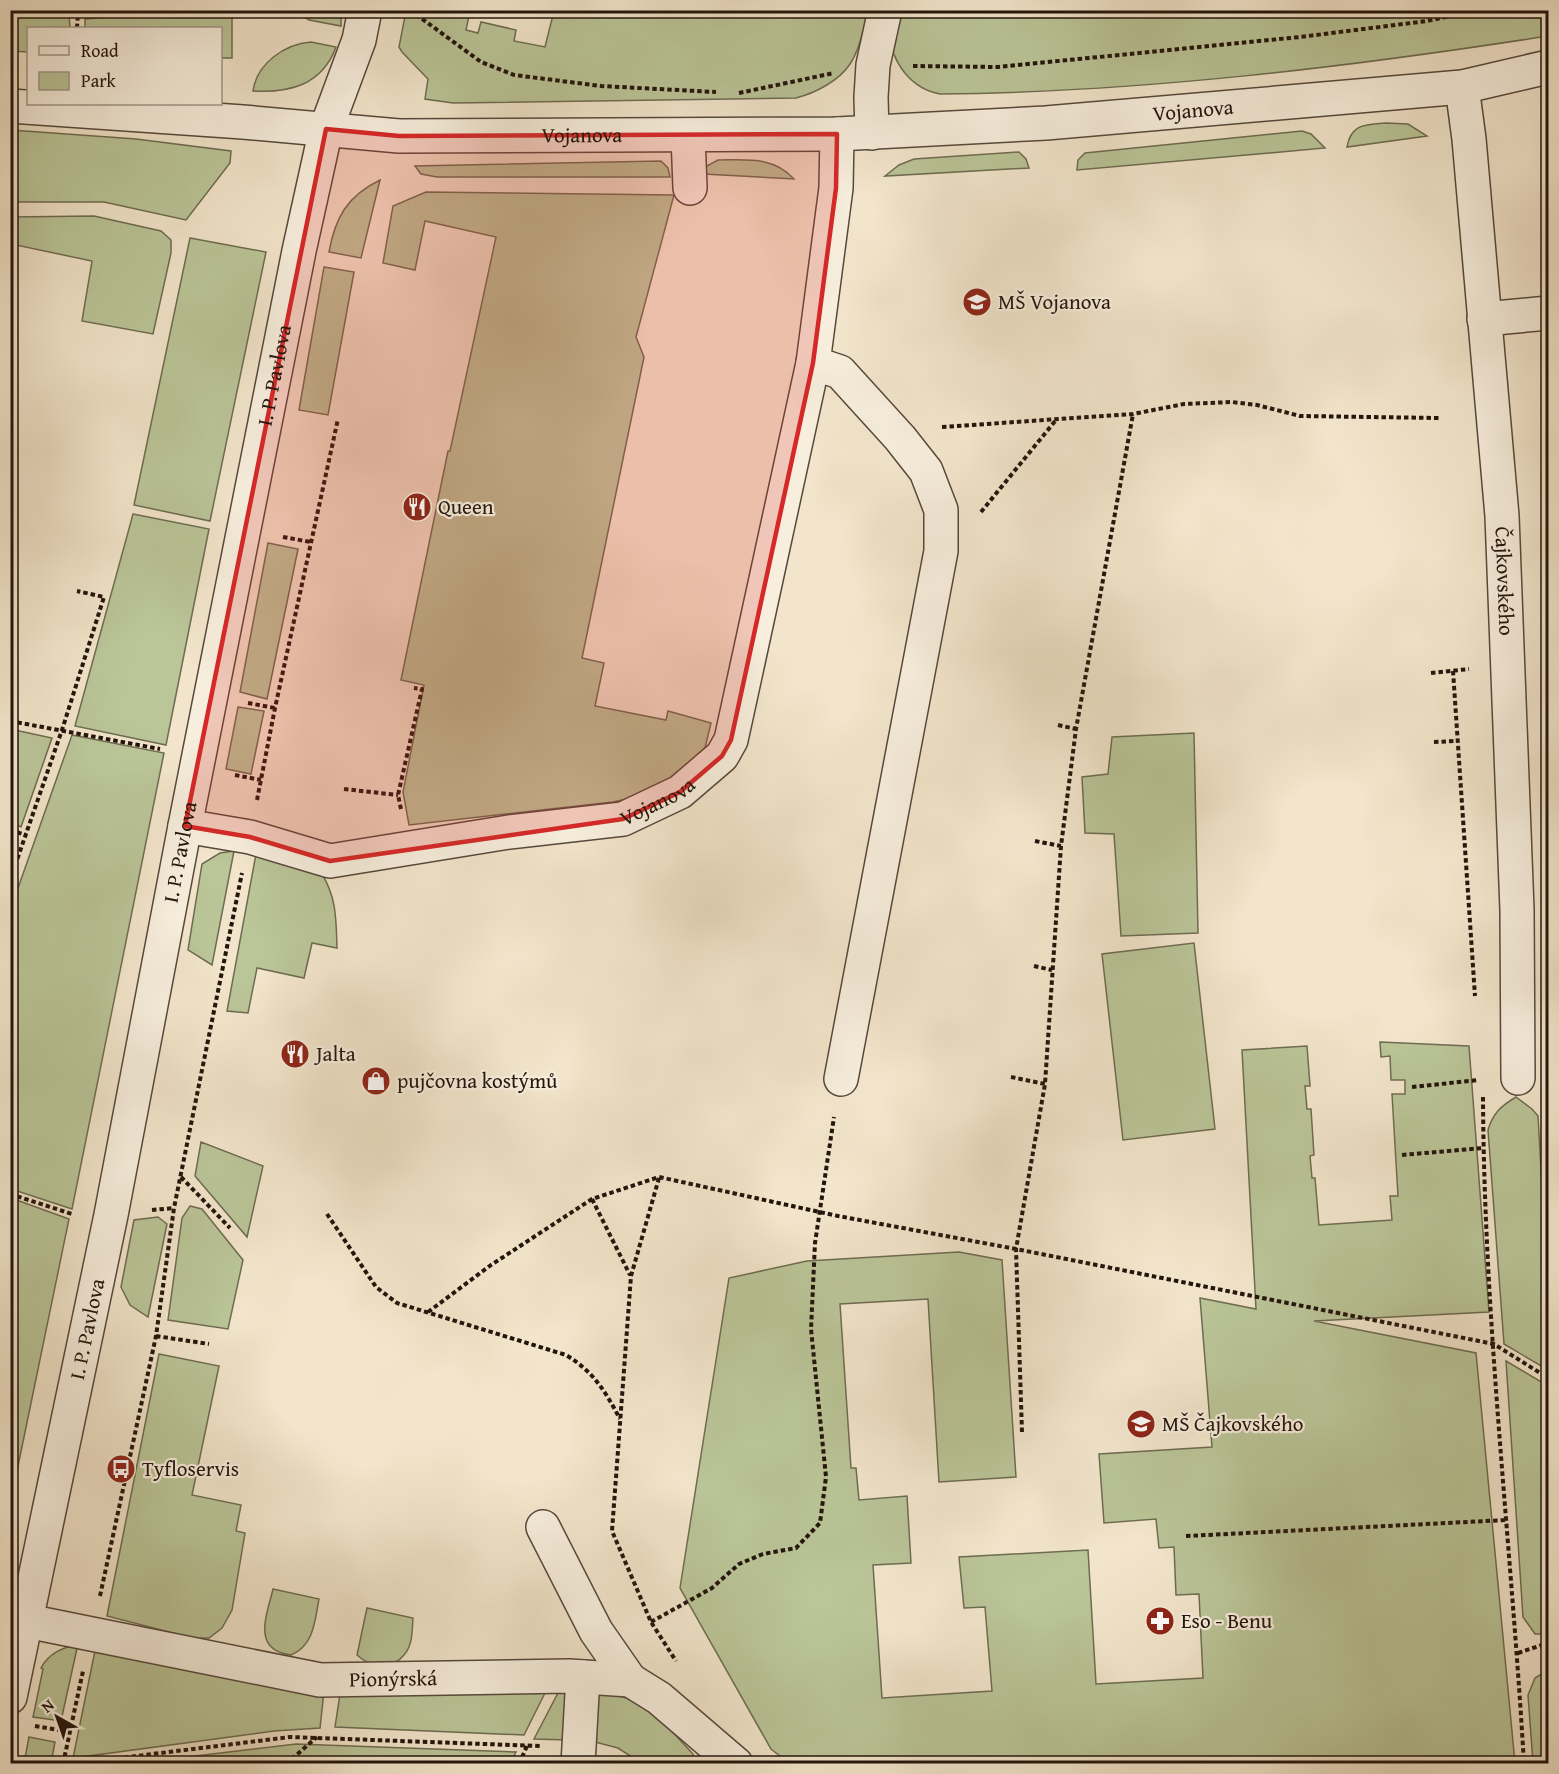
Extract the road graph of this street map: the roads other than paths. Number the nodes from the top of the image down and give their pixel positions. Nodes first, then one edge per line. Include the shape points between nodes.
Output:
1 (365, 10) edge
2 (884, 16) edge
3 (1548, 68) edge
4 (1462, 87) junction
5 (10, 106) edge
6 (326, 129) junction
7 (872, 132) junction
8 (837, 134) junction
9 (688, 135) junction
10 (690, 188) dead end
11 (1548, 313) edge
12 (1484, 319) junction
13 (813, 363) junction
14 (185, 826) junction
15 (1518, 1078) dead end
16 (841, 1079) road end
17 (543, 1527) dead end
18 (27, 1621) junction
19 (583, 1677) junction
20 (630, 1680) junction
21 (10, 1697) edge
22 (578, 1764) edge
23 (736, 1764) edge

1 - 6 street, I. P. Pavlova via 359,40
2 - 7 street via 873,65
3 - 4 street, Vojanova
4 - 7 street, Vojanova via 1046,123
4 - 12 street, Čajkovského
5 - 6 street, Vojanova
6 - 9 street, Vojanova via 399,136
6 - 14 street, I. P. Pavlova
7 - 8 street, Vojanova
8 - 9 street, Vojanova
8 - 13 street, Vojanova via 836,188
9 - 10 street
11 - 12 street
12 - 15 street, Čajkovského via 1502,516 1517,910
13 - 14 street, Vojanova via 731,740 722,756 680,792 623,819 509,832 330,861 250,837
13 - 16 street via 840,372 900,438 926,471 941,510 941,551
14 - 18 street, I. P. Pavlova via 111,1215
17 - 20 street via 596,1631
18 - 19 street, Pionýrská via 320,1680
18 - 21 street, I. P. Pavlova
19 - 20 street, Pionýrská
19 - 22 street
20 - 23 street, Pionýrská via 659,1698

